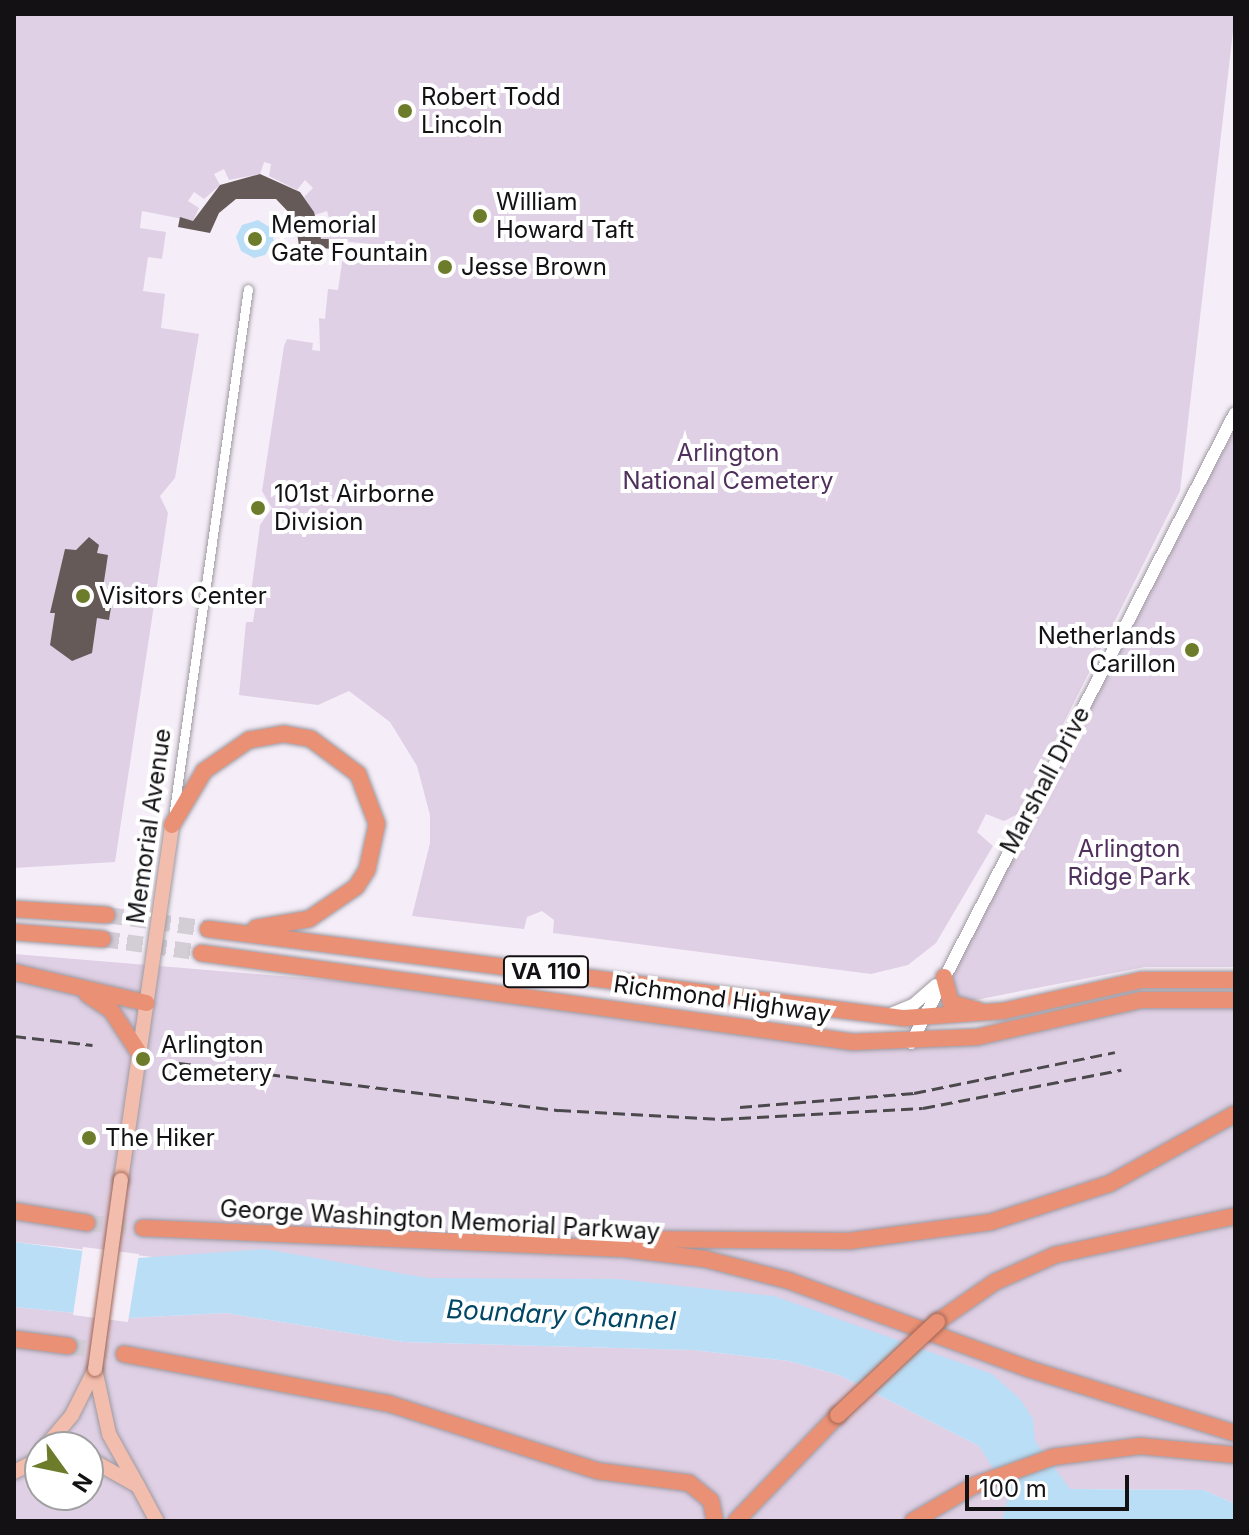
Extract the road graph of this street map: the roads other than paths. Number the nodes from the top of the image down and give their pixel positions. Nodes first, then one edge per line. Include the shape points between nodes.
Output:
1 (248, 289) dead end
2 (1235, 413) edge
3 (172, 825) junction
4 (14, 909) edge
5 (107, 915) tunnel mouth
6 (14, 932) edge
7 (103, 939) tunnel mouth
8 (201, 953) tunnel mouth
9 (18, 973) edge
10 (944, 977) junction
11 (1235, 980) edge
12 (67, 986) junction
13 (1235, 1000) edge
14 (146, 1003) junction
15 (1003, 1011) junction
16 (885, 1015) junction
17 (923, 1018) junction
18 (911, 1043) junction
19 (139, 1053) junction
20 (1235, 1114) edge
21 (14, 1211) edge
22 (1235, 1216) edge
23 (87, 1223) tunnel mouth
24 (143, 1228) tunnel mouth
25 (558, 1246) junction
26 (14, 1339) edge
27 (69, 1346) tunnel mouth
28 (124, 1354) tunnel mouth
29 (94, 1376) junction
30 (59, 1431) edge
31 (1235, 1433) edge
32 (1235, 1455) edge
33 (104, 1467) edge
34 (138, 1486) junction
35 (157, 1521) edge
36 (715, 1521) edge
37 (736, 1521) edge
38 (913, 1521) edge

1 - 3 street, Memorial Avenue
2 - 10 street, Marshall Drive
3 - 14 main road, Memorial Avenue
3 - 16 highway, Richmond Highway / VA 110 via 204,771 234,747 265,736 297,735 322,743 344,759 368,789 375,845 347,897 288,924 208,929
4 - 5 highway
6 - 7 highway
8 - 18 highway, Richmond Highway / VA 110 via 804,1037
9 - 12 highway
10 - 15 highway via 944,992 955,1006
10 - 16 street, Marshall Drive via 916,1003
10 - 17 street, Marshall Drive
11 - 15 highway, Richmond Highway / VA 110 via 1142,980
12 - 14 highway
12 - 19 highway via 111,1010
13 - 18 highway, Richmond Highway / VA 110 via 1141,1000 999,1034
14 - 19 main road, Memorial Avenue
15 - 17 highway, Richmond Highway / VA 110
16 - 17 highway, Richmond Highway / VA 110
17 - 18 street, Marshall Drive
19 - 29 main road, Memorial Avenue, bridge
20 - 25 highway via 1109,1184 991,1222 849,1241 613,1239
21 - 23 highway
22 - 37 highway, bridge via 1055,1255 995,1282 937,1322
24 - 25 highway, George Washington Memorial Parkway
25 - 31 highway, George Washington Memorial Parkway via 679,1255 760,1272 1029,1369
26 - 27 highway
28 - 36 highway via 387,1403 598,1471 689,1483 706,1495
29 - 30 main road, Memorial Avenue
29 - 34 main road, Memorial Avenue via 109,1434
32 - 38 highway via 1140,1446 1053,1457 996,1476
33 - 34 main road
34 - 35 main road, Memorial Avenue

